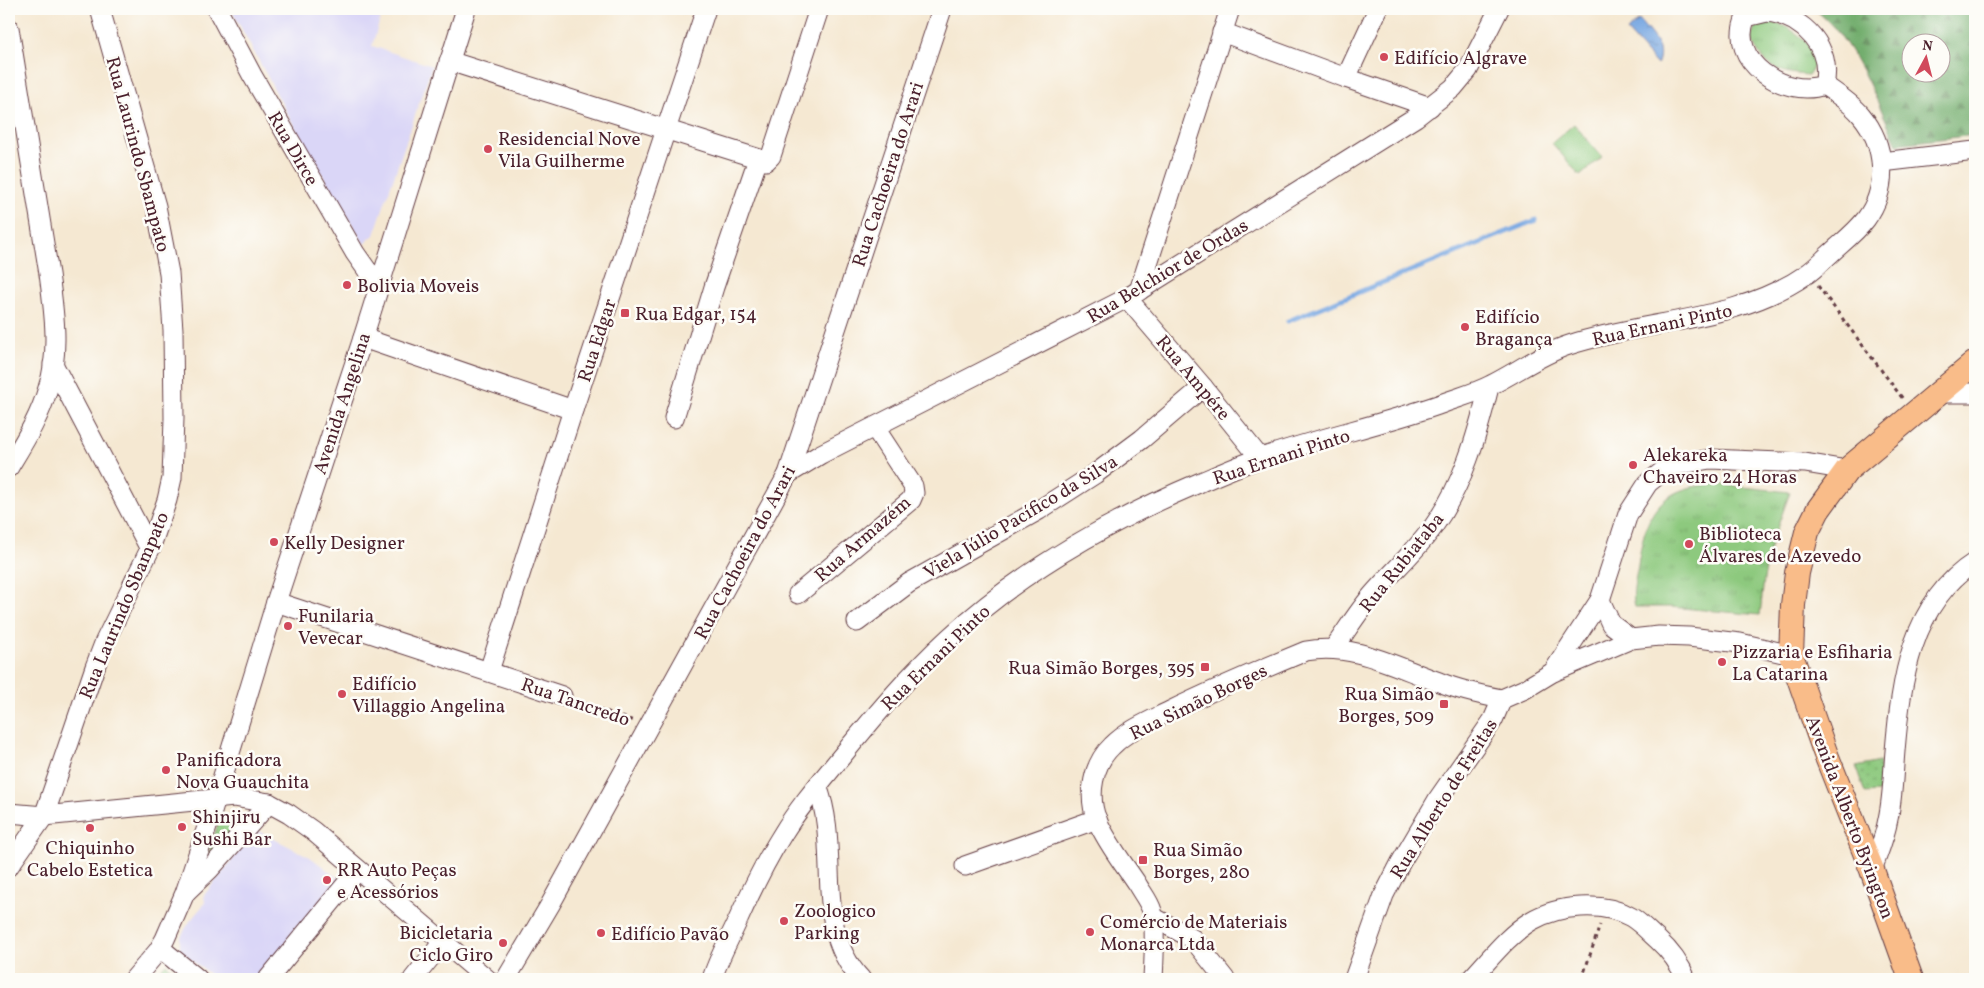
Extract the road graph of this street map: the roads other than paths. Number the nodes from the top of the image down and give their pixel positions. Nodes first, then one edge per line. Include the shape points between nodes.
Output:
1 (100, 9) edge
2 (216, 9) edge
3 (466, 9) edge
4 (706, 9) edge
5 (819, 9) edge
6 (942, 9) edge
7 (1230, 9) edge
8 (1378, 9) edge
9 (1499, 9) edge
10 (1742, 13) edge
11 (9, 28) edge
12 (1222, 32) junction
13 (449, 61) junction
14 (1346, 78) junction
15 (1824, 85) junction
16 (1430, 108) junction
17 (666, 130) junction
18 (1975, 151) edge
19 (758, 159) junction
20 (1882, 162) junction
21 (380, 282) junction
22 (1133, 294) junction
23 (363, 338) junction
24 (1975, 363) edge
25 (53, 364) junction
26 (1203, 387) junction
27 (1489, 387) junction
28 (1940, 393) junction
29 (1975, 393) edge
30 (573, 410) junction
31 (674, 418) dead end
32 (875, 428) junction
33 (1260, 458) junction
34 (9, 467) edge
35 (1847, 470) junction
36 (788, 474) junction
37 (150, 549) junction
38 (1975, 562) edge
39 (798, 594) dead end
40 (1600, 600) junction
41 (276, 602) junction
42 (857, 622) dead end
43 (1631, 639) junction
44 (1334, 648) junction
45 (1791, 655) junction
46 (489, 671) junction
47 (1553, 672) junction
48 (562, 696) road end
49 (1502, 699) junction
50 (816, 786) junction
51 (216, 798) junction
52 (269, 803) junction
53 (9, 813) edge
54 (44, 816) junction
55 (1097, 819) junction
56 (9, 866) edge
57 (965, 866) dead end
58 (357, 870) junction
59 (1872, 870) junction
60 (184, 893) junction
61 (1153, 917) junction
62 (442, 942) junction
63 (160, 948) junction
64 (134, 979) edge
65 (198, 979) edge
66 (268, 979) edge
67 (413, 979) edge
68 (487, 979) edge
69 (506, 979) edge
70 (712, 979) edge
71 (861, 979) edge
72 (1153, 979) edge
73 (1225, 979) edge
74 (1354, 979) edge
75 (1471, 979) edge
76 (1686, 979) edge
77 (1910, 979) edge

1 - 37 street, Rua Laurindo Sbampato via 147,171 169,273 173,330 172,478
2 - 21 street, Rua Dirce via 355,253
3 - 13 street, Avenida Angelina
4 - 17 street, Rua Edgar
5 - 19 street via 771,156 768,160
6 - 36 street, Rua Cachoeira do Arari
7 - 12 street
8 - 14 street
9 - 16 street, Rua Belchior de Ordas via 1468,70
10 - 15 street via 1782,14 1807,29 1822,54 1826,70
10 - 15 street via 1744,43 1749,59 1759,70 1787,85 1806,88
11 - 25 street via 49,274
12 - 14 street
12 - 22 street
13 - 17 street
13 - 21 street, Avenida Angelina
14 - 16 street
15 - 20 street, Rua Ernani Pinto via 1860,114 1879,145
16 - 22 street, Rua Belchior de Ordas
17 - 19 street
17 - 30 street, Rua Edgar
18 - 20 street
19 - 31 street
20 - 27 street, Rua Ernani Pinto via 1876,201 1868,216 1856,231 1808,273 1765,297 1734,309 1602,335 1563,347
21 - 23 street, Avenida Angelina
22 - 26 street, Rua Ampére
22 - 32 street, Rua Belchior de Ordas
23 - 30 street
23 - 41 street, Avenida Angelina
24 - 28 main road
25 - 34 street via 41,408
25 - 37 street
26 - 33 street, Rua Ampére
26 - 42 street, Viela Júlio Pacífico da Silva via 1096,474 909,584
27 - 33 street, Rua Ernani Pinto via 1395,420
27 - 44 street, Rua Rubiataba via 1477,436 1442,513 1423,541 1365,605
28 - 29 street
28 - 35 main road
30 - 46 street, Rua Edgar
32 - 36 street, Rua Belchior de Ordas
32 - 39 street, Rua Armazém via 913,486 911,500
33 - 50 street, Rua Ernani Pinto via 1182,490 1082,540 1032,572 950,637 884,705
35 - 40 street via 1805,463 1710,458 1663,471 1648,482 1628,514
35 - 45 main road via 1818,510 1807,532 1797,574
36 - 69 street, Rua Cachoeira do Arari
37 - 54 street, Rua Laurindo Sbampato via 105,641
38 - 59 street via 1947,584 1918,631 1905,672 1888,819
40 - 43 street via 1611,624
40 - 47 street
41 - 46 street, Rua Tancredo
41 - 51 street, Avenida Angelina
43 - 45 street via 1659,636 1740,642
43 - 47 street
44 - 49 street, Rua Simão Borges via 1383,661 1450,686
44 - 55 street, Rua Simão Borges via 1306,651 1225,684 1123,737 1103,756 1096,769 1092,795
45 - 59 main road, Avenida Alberto Byington
46 - 48 street, Rua Tancredo
47 - 49 street, Rua Alberto de Freitas via 1525,690
49 - 74 street, Rua Alberto de Freitas via 1493,720 1438,799 1401,862 1384,895
50 - 70 street, Rua Ernani Pinto via 783,833 754,886
50 - 71 street via 827,826 831,902 837,941 846,960
51 - 52 street
51 - 54 street
51 - 60 street, Avenida Angelina
52 - 58 street via 312,831
52 - 60 street
53 - 54 street
54 - 56 street, Rua Laurindo Sbampato
55 - 57 street
55 - 61 street, Rua Simão Borges
58 - 62 street
58 - 66 street
59 - 77 main road, Avenida Alberto Byington
60 - 63 street, Avenida Angelina
61 - 72 street, Rua Simão Borges
61 - 73 street via 1193,940
62 - 67 street
62 - 68 street
63 - 64 street, Avenida Angelina
63 - 65 street
75 - 76 street via 1532,920 1562,910 1594,907 1630,916 1669,950

